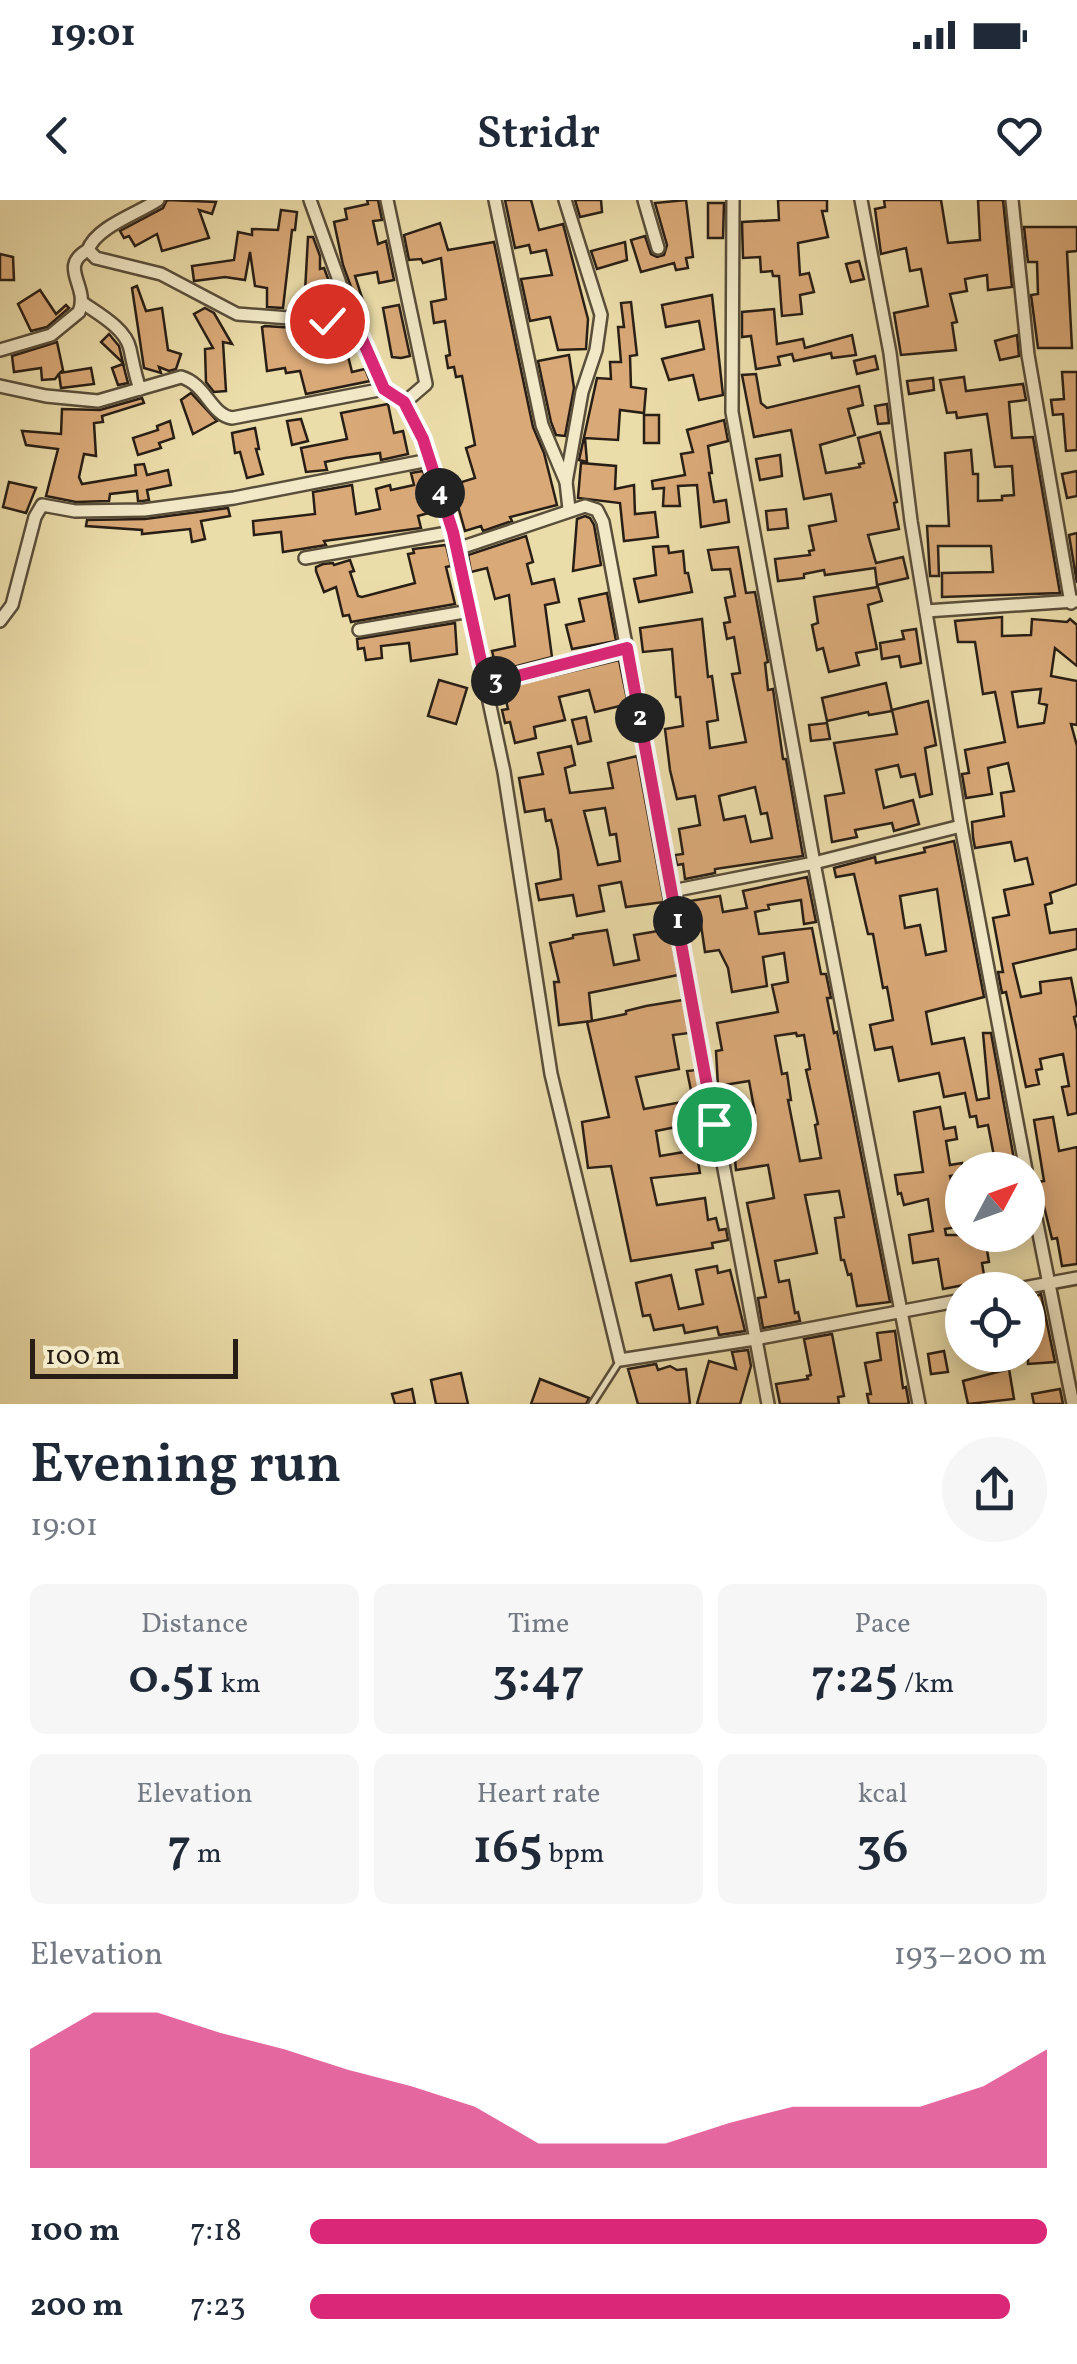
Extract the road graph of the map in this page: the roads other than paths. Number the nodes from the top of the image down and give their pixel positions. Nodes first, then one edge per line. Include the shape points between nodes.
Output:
1 (158, 200) edge
2 (310, 200) edge
3 (388, 200) edge
4 (494, 200) edge
5 (565, 200) edge
6 (644, 200) edge
7 (733, 200) edge
8 (862, 200) edge
9 (1012, 200) edge
10 (658, 248) dead end
11 (88, 250) junction
12 (83, 303) junction
13 (351, 314) junction
14 (0, 350) edge
15 (0, 386) edge
16 (140, 389) junction
17 (384, 389) junction
18 (404, 402) junction
19 (429, 460) junction
20 (566, 482) junction
21 (568, 510) junction
22 (453, 532) junction
23 (457, 549) junction
24 (305, 558) dead end
25 (1074, 602) edge
26 (470, 611) junction
27 (926, 611) junction
28 (0, 621) edge
29 (359, 630) dead end
30 (627, 648) junction
31 (486, 684) junction
32 (960, 826) junction
33 (814, 863) junction
34 (672, 891) junction
35 (1023, 1152) edge
36 (1041, 1252) edge
37 (1077, 1278) edge
38 (1047, 1284) junction
39 (945, 1303) edge
40 (900, 1311) junction
41 (755, 1338) junction
42 (620, 1360) junction
43 (592, 1404) edge
44 (768, 1404) edge
45 (918, 1404) edge
46 (1072, 1404) edge

1 - 11 street via 102,232
2 - 13 street
3 - 18 street via 426,384
4 - 20 street via 542,424
5 - 20 street via 601,314
6 - 10 street
7 - 33 street via 732,412
8 - 27 street
9 - 25 street via 1028,354
11 - 12 street via 73,266
11 - 13 street via 96,258 161,274 237,314 327,321
12 - 14 street via 51,335
12 - 16 street via 126,339
13 - 17 street
15 - 16 street via 98,401
16 - 17 street via 168,379 192,380 232,418
17 - 18 street
18 - 19 street
19 - 22 street
19 - 28 street via 144,510 42,505 12,605
20 - 21 street
21 - 23 street
21 - 30 street via 597,510 604,522
22 - 23 street
22 - 24 street
23 - 26 street
25 - 27 street
26 - 29 street
26 - 31 street
27 - 32 street
30 - 31 street
30 - 34 street
31 - 42 street via 551,1074
32 - 33 street
32 - 35 street
33 - 34 street
33 - 40 street
34 - 41 street
36 - 38 street
37 - 38 street
38 - 46 street
39 - 40 street
40 - 41 street
40 - 45 street
41 - 42 street
41 - 44 street
42 - 43 lane

